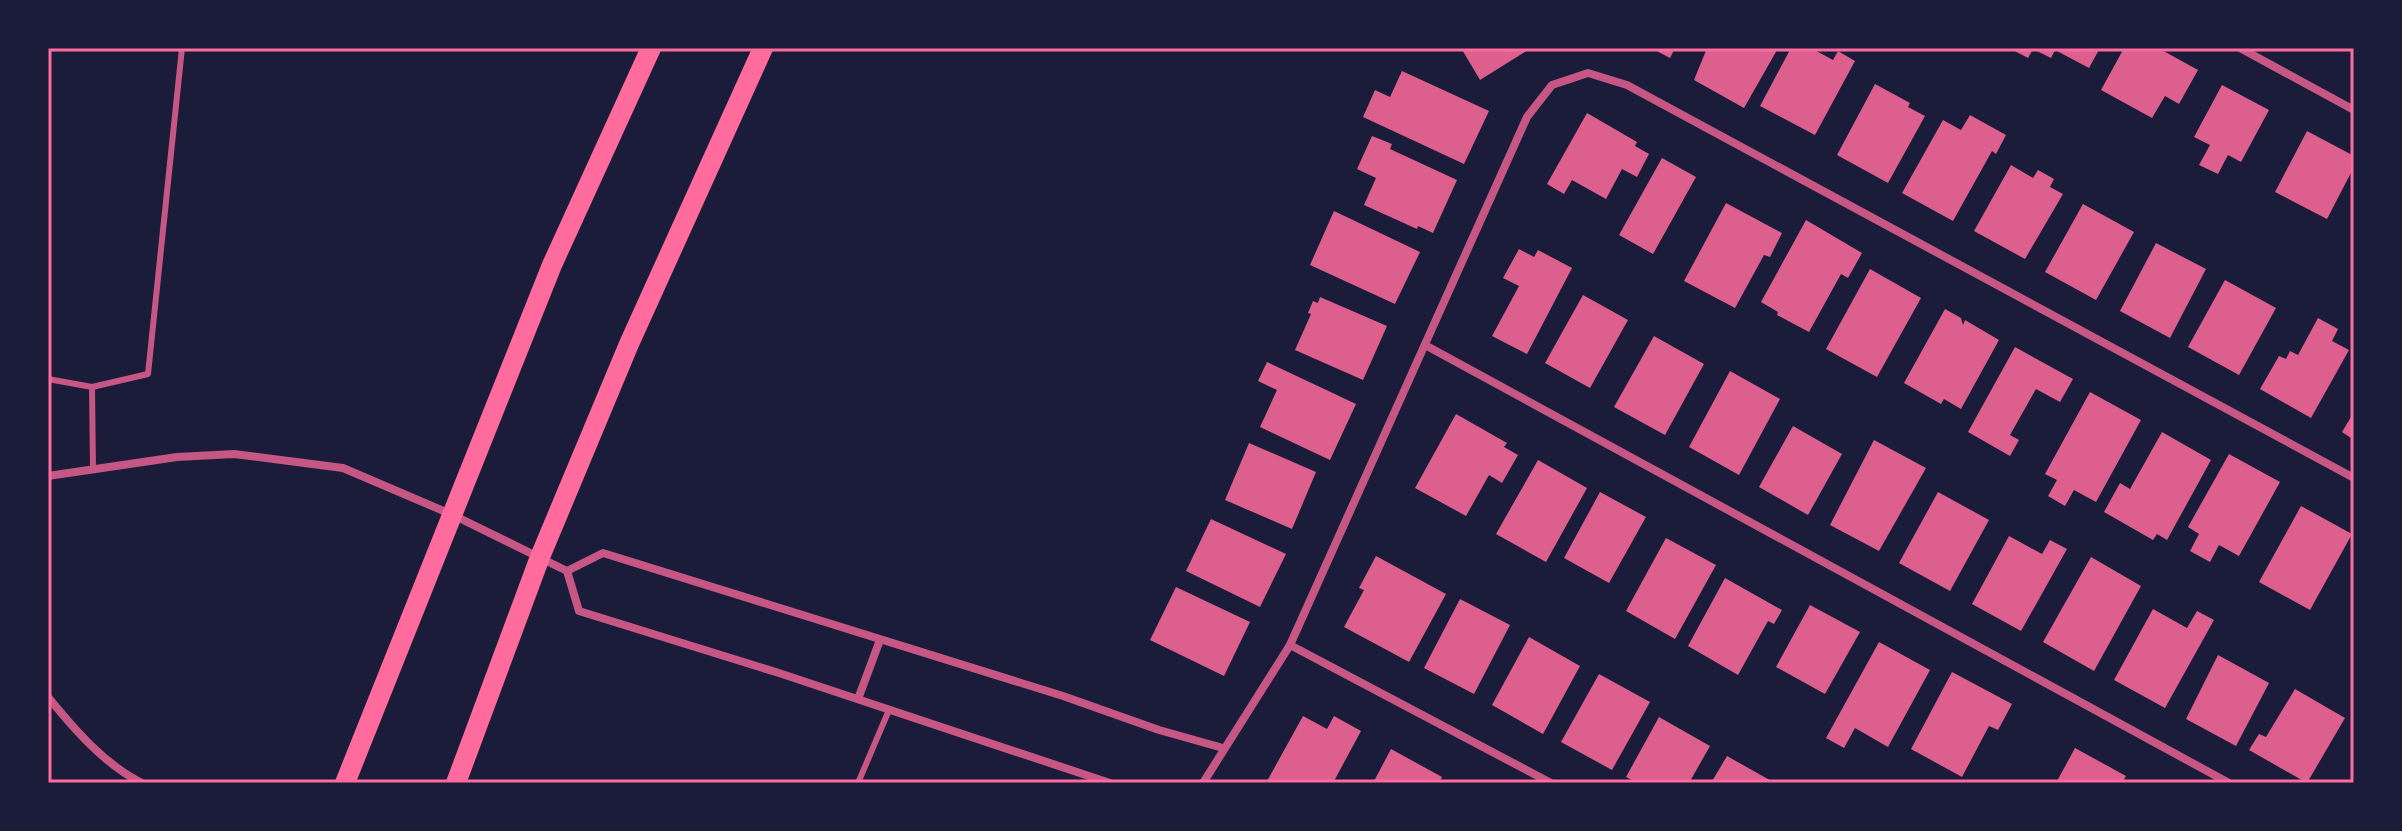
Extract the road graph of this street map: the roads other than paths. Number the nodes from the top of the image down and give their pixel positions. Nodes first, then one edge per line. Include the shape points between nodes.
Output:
1 (182, 48) edge
2 (651, 48) edge
3 (763, 48) edge
4 (2240, 48) edge
5 (2354, 110) edge
6 (1425, 345) junction
7 (48, 379) edge
8 (92, 387) junction
9 (93, 469) junction
10 (48, 476) edge
11 (2354, 478) edge
12 (453, 515) junction
13 (540, 557) junction
14 (567, 571) junction
15 (880, 640) junction
16 (1290, 645) junction
17 (48, 697) edge
18 (858, 699) junction
19 (889, 710) junction
20 (1223, 748) junction
21 (142, 783) edge
22 (345, 783) edge
23 (456, 783) edge
24 (858, 783) edge
25 (1110, 783) edge
26 (1203, 783) edge
27 (1551, 783) edge
28 (2229, 783) edge

1 - 8 lane via 148,374
2 - 12 main road via 552,265
3 - 13 main road
4 - 5 street
6 - 11 street via 1527,117 1552,85 1588,73 1640,92
6 - 16 street
6 - 28 street
7 - 8 lane
8 - 9 lane
9 - 10 street
9 - 12 street via 234,454 343,468
12 - 13 street
12 - 22 main road
13 - 14 street
13 - 23 main road
14 - 15 street via 603,553
14 - 18 street via 579,611
15 - 18 street
15 - 20 street
16 - 20 street
16 - 27 street
17 - 21 street via 75,730
18 - 19 street
19 - 24 lane
19 - 25 street
20 - 26 street

